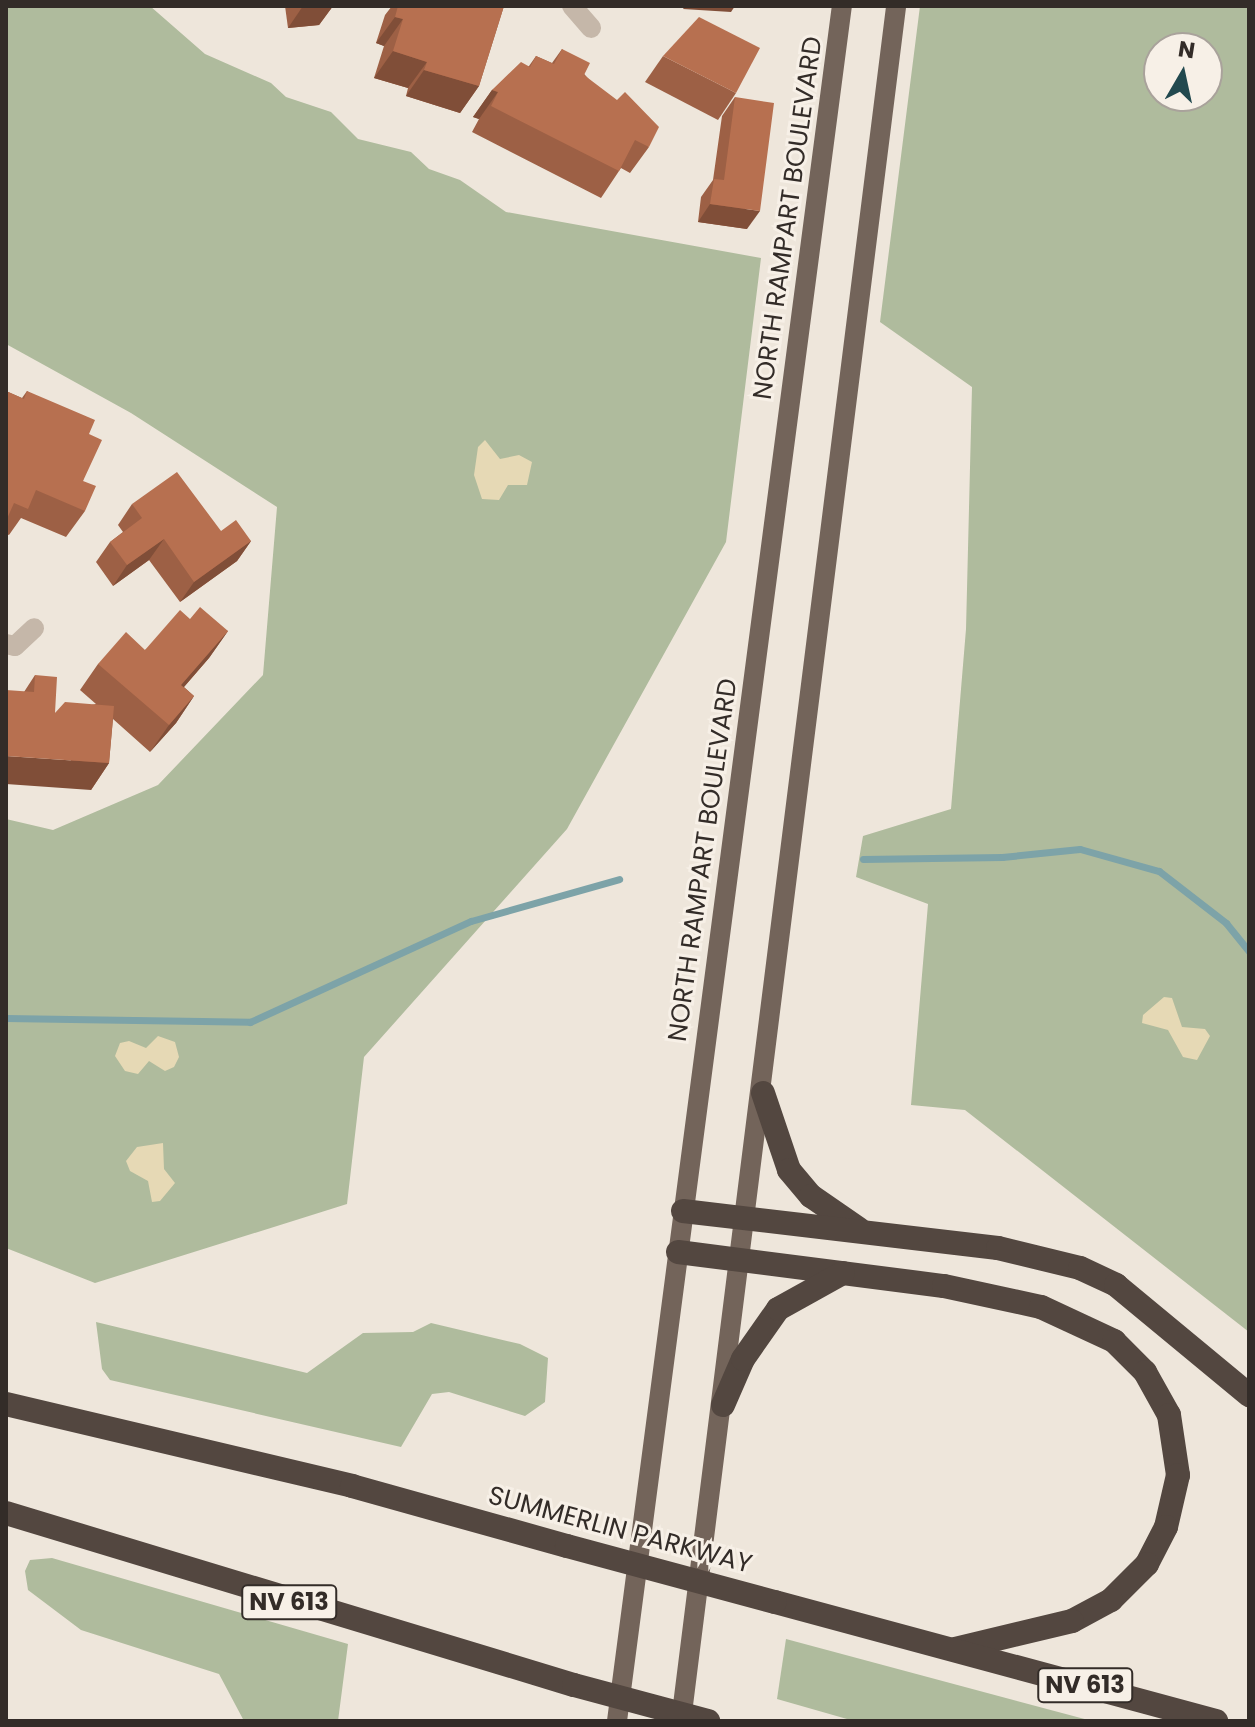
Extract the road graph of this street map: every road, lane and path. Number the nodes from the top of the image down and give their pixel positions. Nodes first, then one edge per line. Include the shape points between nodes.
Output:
1 (572, 6) edge
2 (842, 6) edge
3 (896, 6) edge
4 (591, 28) dead end
5 (34, 628) dead end
6 (6, 644) edge
7 (763, 1093) junction
8 (683, 1211) junction
9 (748, 1219) junction
10 (861, 1231) junction
11 (678, 1252) junction
12 (742, 1260) junction
13 (844, 1273) junction
14 (1249, 1395) edge
15 (6, 1404) edge
16 (723, 1405) junction
17 (6, 1513) edge
18 (955, 1649) junction
19 (617, 1721) edge
20 (681, 1721) edge
21 (708, 1721) edge
22 (1216, 1721) edge

1 - 4 street
2 - 8 main road, NORTH RAMPART BOULEVARD
3 - 7 main road
5 - 6 street via 15,646
7 - 9 main road
7 - 10 highway via 789,1170 811,1196
8 - 9 highway
8 - 11 main road, NORTH RAMPART BOULEVARD
9 - 10 highway
9 - 12 main road
10 - 14 highway via 998,1248 1080,1268 1116,1285
11 - 12 highway
11 - 19 main road, NORTH RAMPART BOULEVARD
12 - 13 highway
12 - 16 main road
13 - 16 highway via 778,1309 743,1359
13 - 18 highway via 1041,1307 1086,1324 1114,1341 1145,1372 1175,1436 1178,1475 1172,1511 1159,1544 1130,1584 1072,1621
15 - 18 highway, SUMMERLIN PARKWAY / NV 613, bridge via 352,1486
16 - 20 main road
17 - 21 highway, NV 613, bridge
18 - 22 highway, SUMMERLIN PARKWAY / NV 613

